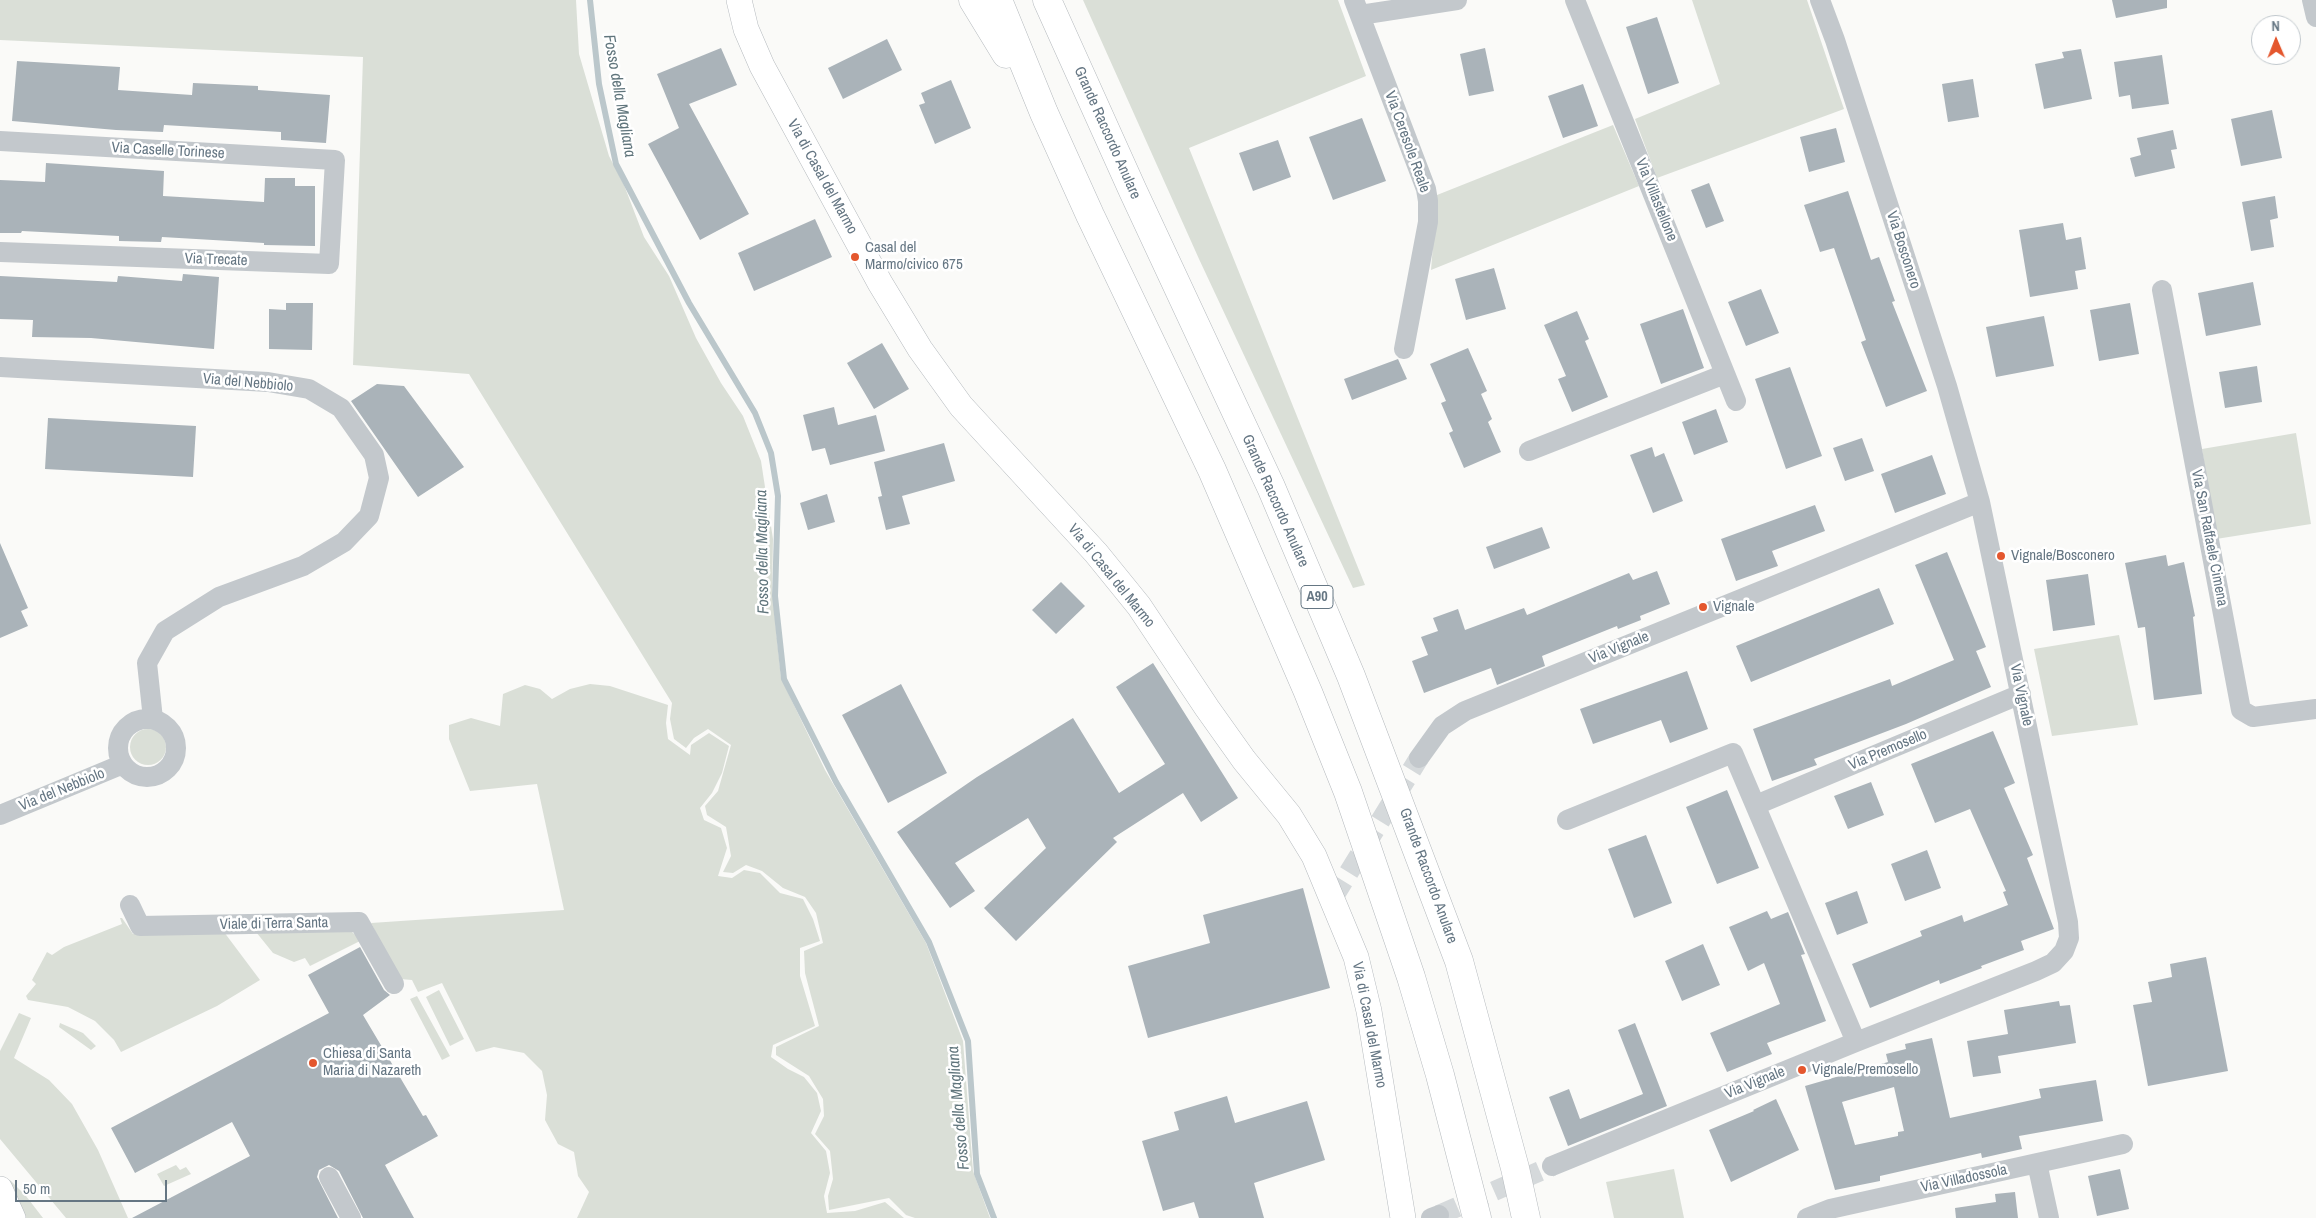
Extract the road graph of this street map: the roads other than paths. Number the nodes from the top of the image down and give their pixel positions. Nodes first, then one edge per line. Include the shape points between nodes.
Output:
1 (739, 0) edge
2 (973, 0) edge
3 (998, 0) edge
4 (1047, 0) edge
5 (1457, 0) edge
6 (1576, 0) edge
7 (1820, 0) edge
8 (2312, 0) edge
9 (1357, 8) edge
10 (2316, 17) edge
11 (1044, 113) junction
12 (0, 141) edge
13 (335, 160) joint
14 (0, 252) edge
15 (2162, 290) dead end
16 (1404, 349) dead end
17 (0, 367) edge
18 (1725, 374) junction
19 (1736, 401) dead end
20 (1529, 451) dead end
21 (1980, 502) junction
22 (2021, 694) junction
23 (2316, 709) edge
24 (153, 719) junction
25 (1418, 758) tunnel mouth
26 (123, 764) junction
27 (1756, 805) junction
28 (0, 815) edge
29 (1567, 820) dead end
30 (130, 905) dead end
31 (394, 984) dead end
32 (1856, 1042) junction
33 (2123, 1144) dead end
34 (2037, 1163) junction
35 (1552, 1166) tunnel mouth
36 (329, 1177) dead end
37 (0, 1188) edge
38 (13, 1218) edge
39 (350, 1218) edge
40 (1403, 1218) edge
41 (1477, 1218) edge
42 (1526, 1218) edge
43 (1807, 1218) edge
44 (2049, 1218) edge

1 - 40 main road, Via di Casal del Marmo via 746,29 762,66 880,283 920,349 961,406 1096,553 1139,606 1244,760 1289,815 1314,856 1356,957 1369,1011
2 - 11 highway
3 - 11 highway
4 - 42 highway, Grande Raccordo Anulare / A90 via 1271,488 1354,685 1459,961
5 - 9 street
6 - 18 street, Via Villastellone
7 - 21 street, Via Bosconero via 1947,386
8 - 10 street
9 - 16 street, Via Ceresole Reale via 1428,201 1428,222
11 - 41 highway via 1212,470 1348,792 1411,977
12 - 13 street, Via Caselle Torinese
13 - 14 street, Via Trecate via 328,264
15 - 23 street, Via San Raffaele Cimena via 2241,710 2248,716 2258,717
17 - 24 street, Via del Nebbiolo via 268,382 309,389 341,408 374,454 379,478 369,516 344,542 303,566 219,597 165,631 148,663
18 - 19 street, Via Villastellone
18 - 20 street
21 - 22 street, Via Vignale
21 - 25 street, Via Vignale via 1465,711 1442,726
22 - 27 street, Via Premosello
22 - 32 street, Via Vignale via 2068,922 2067,944 2059,958 2036,971
24 - 26 street via 143,719 126,728 118,746
24 - 26 street via 169,728 174,736 176,755 172,764 165,771 148,777 138,776
26 - 28 street, Via del Nebbiolo
27 - 29 street via 1733,753
27 - 32 street
30 - 31 street, Viale di Terra Santa via 140,926 359,922
32 - 35 street, Via Vignale
33 - 34 street, Via Villadossola
34 - 43 street, Via Villadossola via 1830,1209
34 - 44 street
36 - 39 street
37 - 38 main road

